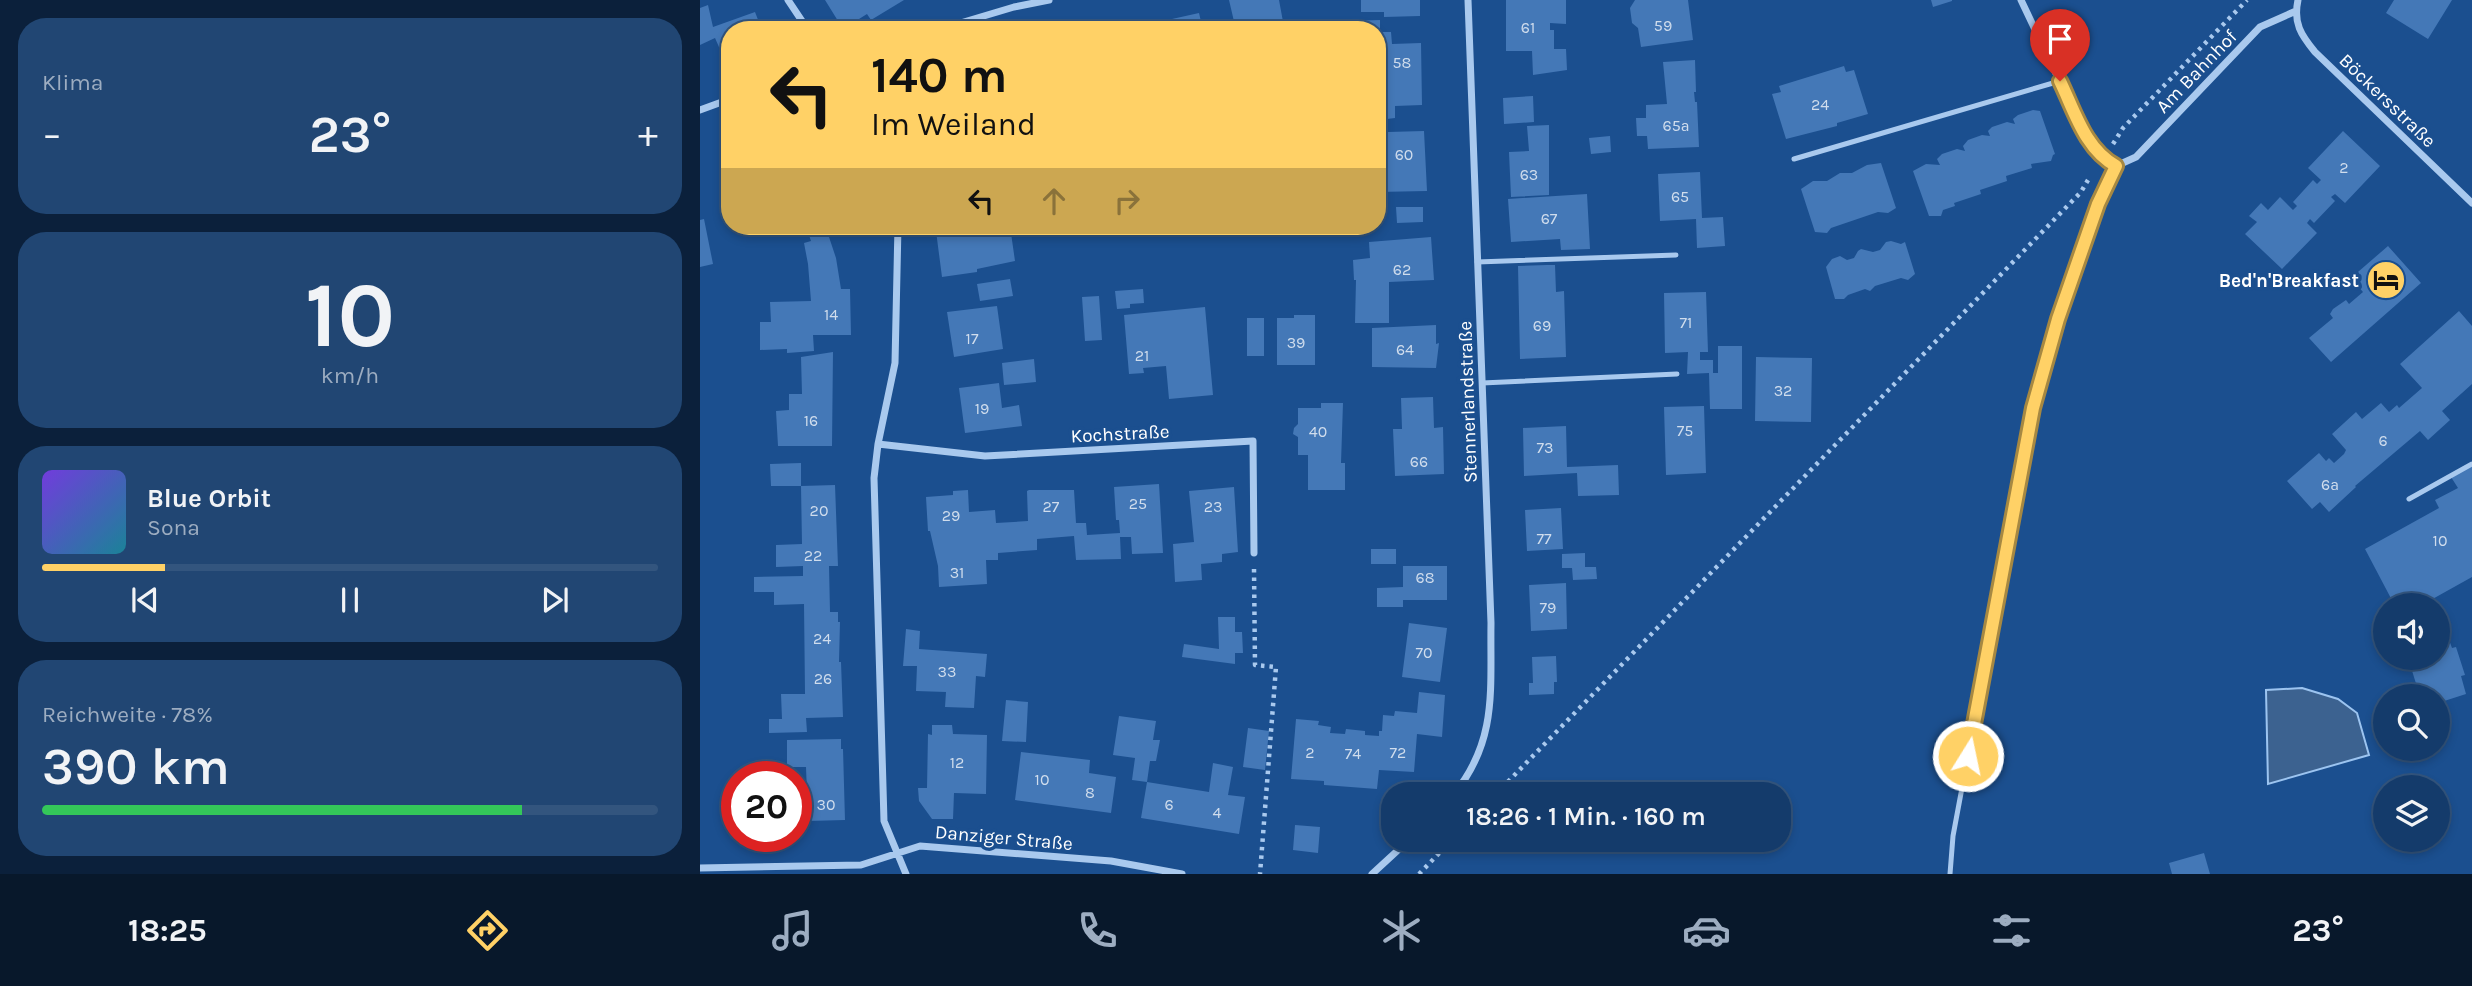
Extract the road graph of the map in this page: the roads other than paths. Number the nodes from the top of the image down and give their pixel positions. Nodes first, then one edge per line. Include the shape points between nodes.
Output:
1 (788, 0) edge
2 (1049, 0) edge
3 (1468, 0) edge
4 (2021, 0) edge
5 (2298, 0) edge
6 (2296, 11) junction
7 (802, 21) edge
8 (967, 21) edge
9 (2060, 81) junction
10 (721, 102) edge
11 (700, 110) edge
12 (1794, 159) dead end
13 (2116, 166) junction
14 (2472, 203) edge
15 (898, 235) edge
16 (1676, 255) dead end
17 (1478, 262) junction
18 (1677, 374) dead end
19 (1482, 383) junction
20 (878, 444) junction
21 (2472, 464) edge
22 (2409, 499) dead end
23 (1254, 553) road end
24 (1464, 782) edge
25 (897, 852) junction
26 (1396, 852) edge
27 (700, 868) edge
28 (906, 874) edge
29 (1182, 874) edge
30 (1372, 874) edge
31 (1950, 874) edge

1 - 7 street
2 - 8 street
3 - 17 street, Stennerlandstraße
4 - 9 street
5 - 6 street
6 - 13 street, Am Bahnhof via 2260,27 2137,157
6 - 14 street, Böckersstraße via 2300,34 2315,52
9 - 12 lane
9 - 13 street via 2090,145
10 - 11 street
13 - 31 lane via 2063,306 2033,408 1953,836
15 - 20 street via 895,363
16 - 17 lane
17 - 19 street, Stennerlandstraße
18 - 19 lane
19 - 24 street, Stennerlandstraße via 1489,707 1483,745
20 - 23 street, Kochstraße via 985,456 1253,441
20 - 25 street via 874,478 884,821
21 - 22 lane
25 - 27 street, Danziger Straße via 861,865
25 - 28 street
25 - 29 street, Danziger Straße via 920,846 1111,861
26 - 30 street

